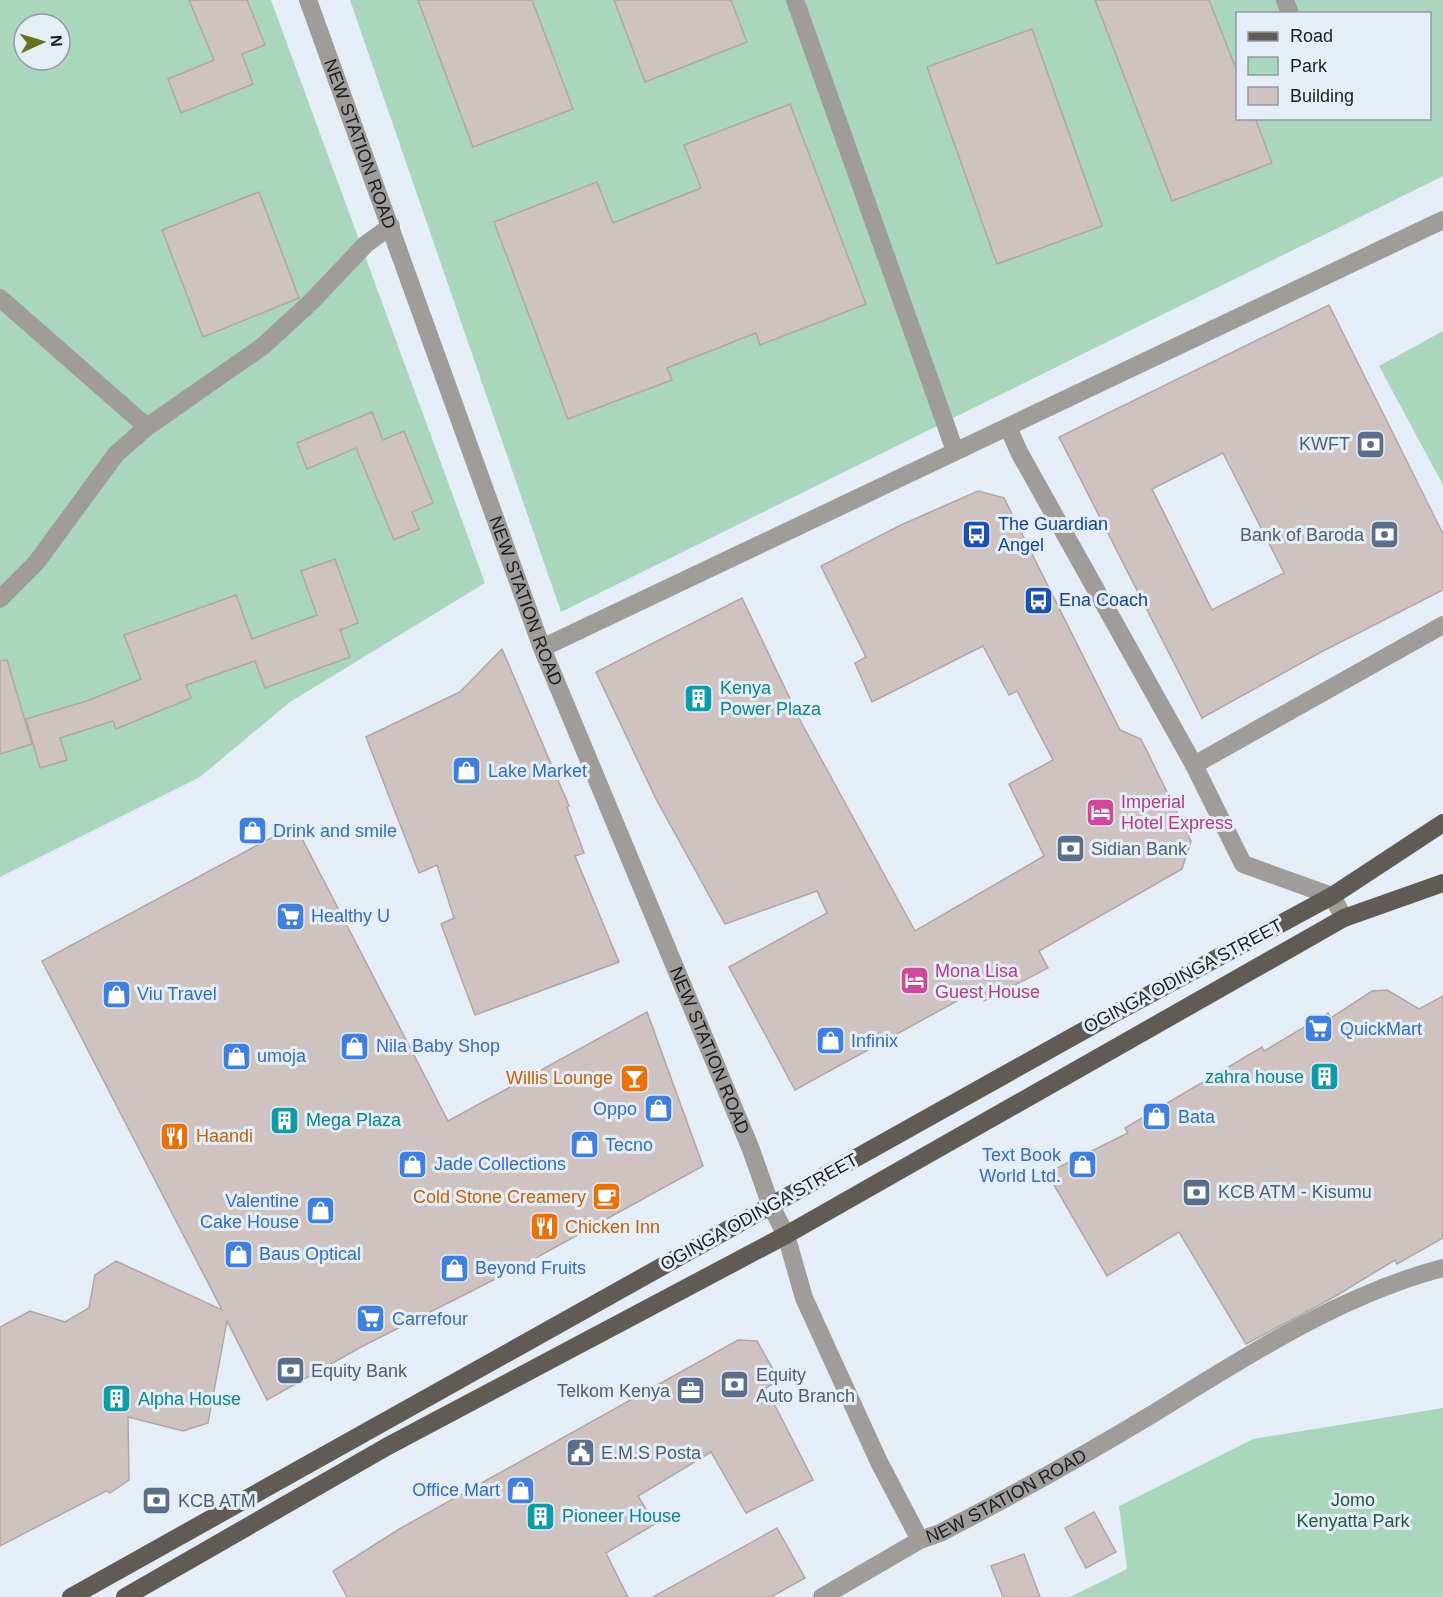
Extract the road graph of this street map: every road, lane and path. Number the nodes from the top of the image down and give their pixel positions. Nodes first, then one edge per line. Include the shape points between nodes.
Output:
1 (308, 0) edge
2 (795, 0) edge
3 (1443, 220) edge
4 (391, 225) junction
5 (0, 298) edge
6 (147, 427) junction
7 (1008, 427) junction
8 (955, 451) junction
9 (0, 599) edge
10 (1443, 625) edge
11 (542, 648) junction
12 (1194, 765) junction
13 (1443, 823) edge
14 (1443, 883) edge
15 (1332, 896) junction
16 (1344, 918) junction
17 (771, 1206) junction
18 (786, 1235) junction
19 (1443, 1268) edge
20 (920, 1540) junction
21 (71, 1597) edge
22 (125, 1597) edge
23 (822, 1597) edge

1 - 4 street, NEW STATION ROAD
2 - 8 street
3 - 7 street
4 - 6 street via 366,244 262,346
4 - 11 street, NEW STATION ROAD
5 - 6 street
6 - 9 street via 116,454 36,563
7 - 8 street
7 - 12 street
8 - 11 street
10 - 12 street
11 - 17 street, NEW STATION ROAD via 746,1137
12 - 15 street via 1243,864
13 - 15 main road, OGINGA ODINGA STREET
14 - 16 main road, OGINGA ODINGA STREET
15 - 16 street
15 - 17 main road, OGINGA ODINGA STREET
16 - 18 main road, OGINGA ODINGA STREET
17 - 18 street, NEW STATION ROAD
17 - 21 main road, OGINGA ODINGA STREET
18 - 20 street, NEW STATION ROAD via 804,1298 879,1462
18 - 22 main road, OGINGA ODINGA STREET via 388,1446
19 - 20 street, NEW STATION ROAD via 1407,1277 1276,1338 1057,1472
20 - 23 street

